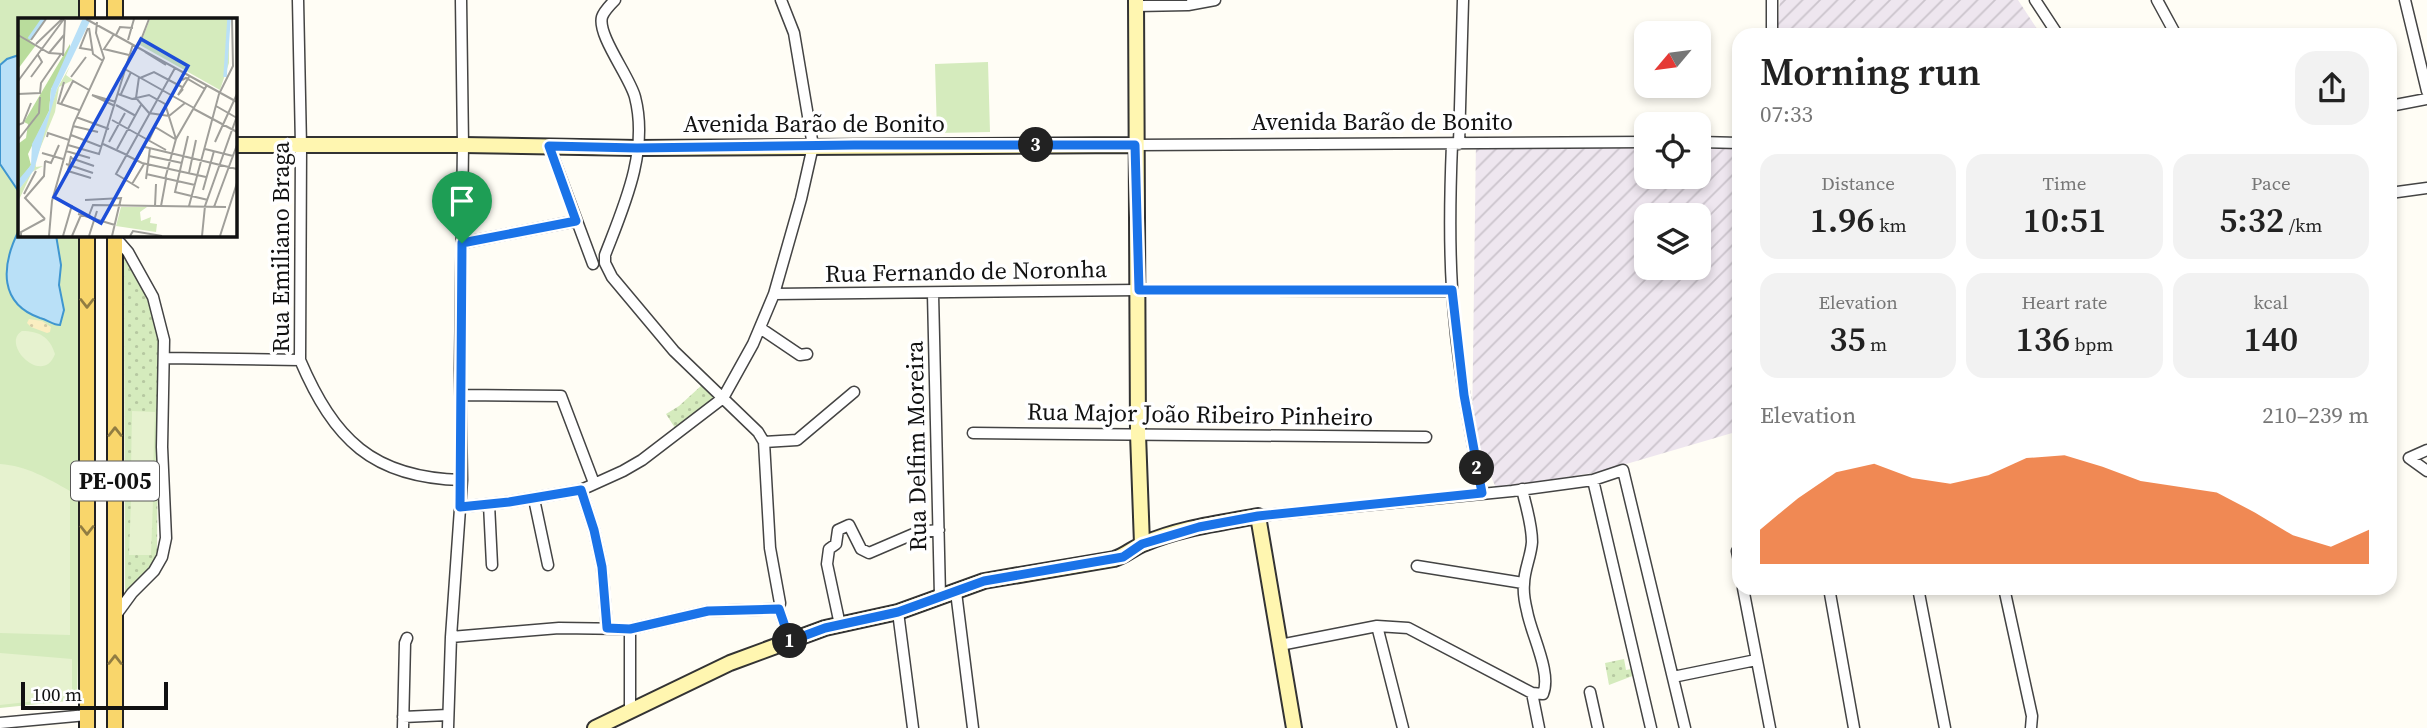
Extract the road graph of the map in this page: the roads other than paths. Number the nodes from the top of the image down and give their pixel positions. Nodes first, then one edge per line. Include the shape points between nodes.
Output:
1 (87, 0) edge
2 (116, 0) edge
3 (298, 0) edge
4 (461, 0) edge
5 (615, 0) edge
6 (781, 0) edge
7 (1215, 0) edge
8 (1463, 0) edge
9 (1772, 0) edge
10 (2035, 0) edge
11 (2157, 0) edge
12 (2405, 0) edge
13 (1136, 3) edge
14 (87, 18) edge
15 (116, 18) edge
16 (1772, 28) edge
17 (2053, 28) edge
18 (2172, 28) edge
19 (2427, 91) edge
20 (2427, 99) edge
21 (2397, 105) edge
22 (1634, 142) edge
23 (1711, 142) edge
24 (1732, 143) edge
25 (1455, 144) junction
26 (236, 145) edge
27 (463, 145) junction
28 (1135, 145) junction
29 (301, 146) junction
30 (549, 146) junction
31 (813, 146) junction
32 (637, 148) junction
33 (2427, 188) edge
34 (2397, 192) edge
35 (576, 221) junction
36 (87, 236) edge
37 (115, 236) edge
38 (462, 243) junction
39 (593, 264) dead end
40 (1139, 290) junction
41 (1452, 290) junction
42 (774, 294) junction
43 (933, 294) junction
44 (760, 328) junction
45 (807, 354) dead end
46 (165, 358) junction
47 (300, 359) junction
48 (854, 392) dead end
49 (461, 395) junction
50 (723, 398) junction
51 (973, 433) dead end
52 (1138, 434) junction
53 (1426, 437) dead end
54 (764, 442) junction
55 (2427, 450) edge
56 (2427, 471) edge
57 (462, 480) junction
58 (1593, 480) junction
59 (594, 483) junction
60 (581, 490) junction
61 (1517, 490) junction
62 (1482, 493) junction
63 (534, 499) junction
64 (489, 504) junction
65 (460, 507) junction
66 (1258, 516) junction
67 (939, 530) junction
68 (1142, 544) junction
69 (492, 565) dead end
70 (548, 565) dead end
71 (1417, 566) dead end
72 (1523, 583) junction
73 (956, 592) junction
74 (1744, 595) edge
75 (1830, 595) edge
76 (1919, 595) edge
77 (2006, 595) edge
78 (940, 596) junction
79 (779, 609) junction
80 (898, 612) junction
81 (115, 615) junction
82 (839, 625) junction
83 (1377, 626) junction
84 (607, 628) junction
85 (630, 629) junction
86 (451, 637) junction
87 (407, 638) dead end
88 (790, 641) junction
89 (1280, 645) junction
90 (1756, 660) junction
91 (1673, 677) junction
92 (1590, 692) dead end
93 (1532, 694) junction
94 (630, 710) junction
95 (448, 715) junction
96 (87, 721) edge
97 (0, 723) edge
98 (403, 723) edge
99 (115, 728) edge
100 (448, 728) edge
101 (595, 728) edge
102 (913, 728) edge
103 (973, 728) edge
104 (1294, 728) edge
105 (1403, 728) edge
106 (1539, 728) edge
107 (1598, 728) edge
108 (1651, 728) edge
109 (1685, 728) edge
110 (1770, 728) edge
111 (1854, 728) edge
112 (1945, 728) edge
113 (2031, 728) edge

1 - 14 main road
2 - 15 main road
3 - 29 street, Rua Emiliano Braga
4 - 27 street
5 - 32 street via 601,23 635,95
6 - 31 street via 794,33
7 - 13 street via 1188,5
8 - 25 street
9 - 16 street
10 - 17 street
11 - 18 street
12 - 19 street
13 - 28 street
20 - 21 street
22 - 25 street, Avenida Barão de Bonito
23 - 24 street
25 - 28 street, Avenida Barão de Bonito
25 - 41 street
26 - 29 street, Avenida Barão de Bonito
27 - 29 street, Avenida Barão de Bonito
27 - 30 street, Avenida Barão de Bonito
27 - 38 street
28 - 31 street, Avenida Barão de Bonito
28 - 40 street
29 - 47 street, Rua Emiliano Braga
30 - 32 street, Avenida Barão de Bonito
30 - 35 street
31 - 32 street, Avenida Barão de Bonito
31 - 42 street
32 - 50 street via 634,175 604,258 606,267 674,351
33 - 34 street
35 - 38 street
35 - 39 street
36 -> 96 main road, PE-005
37 - 46 street via 153,297
81 -> 37 main road, PE-005
38 - 49 street
40 - 41 street, Rua Fernando de Noronha
40 - 43 street, Rua Fernando de Noronha
40 - 52 street
41 - 62 street
42 - 43 street, Rua Fernando de Noronha
42 - 44 street
43 - 67 street, Rua Delfim Moreira
44 - 45 street via 800,355
44 - 50 street
46 - 47 street
46 - 81 street via 166,538 154,571
47 - 57 street, Rua Emiliano Braga via 328,416 348,440 400,472
48 - 54 street via 797,440
49 - 57 street
49 - 59 street via 561,396
50 - 54 street
50 - 59 street via 642,460
51 - 52 street, Rua Major João Ribeiro Pinheiro
52 - 53 street, Rua Major João Ribeiro Pinheiro
52 - 68 street
54 - 79 street via 770,548
55 - 56 street via 2409,458
57 - 65 street
58 - 61 street
58 - 91 street via 1623,470
58 - 108 street
59 - 60 street
60 - 63 street
60 - 84 street via 602,567
61 - 62 street
61 - 72 street via 1531,524
62 - 66 street
63 - 64 street
63 - 70 street
64 - 65 street
64 - 69 street
65 - 86 street
66 - 68 street
66 - 89 street
67 - 78 street, Rua Delfim Moreira
67 - 82 street via 869,552 861,549 849,525 838,530 826,560
68 - 73 street via 1123,557 984,581
71 - 72 street
72 - 93 street via 1545,683 1543,694
73 - 78 street
73 - 103 street
74 - 90 street
75 - 111 street
76 - 112 street
77 - 113 street
78 - 80 street
79 - 85 street via 708,611
79 - 88 street
80 - 82 street
80 - 102 street
99 -> 81 main road, PE-005
82 - 88 street
83 - 89 street
83 - 93 street via 1408,628 1424,635
83 - 105 street
84 - 85 street
84 - 86 street
85 - 94 street
86 - 95 street
87 - 98 street
88 - 94 street via 730,663
89 - 104 street
90 - 91 street
90 - 110 street
91 - 109 street
92 - 107 street
93 - 106 street
94 - 101 street
95 - 98 street
95 - 100 street
96 - 97 street

